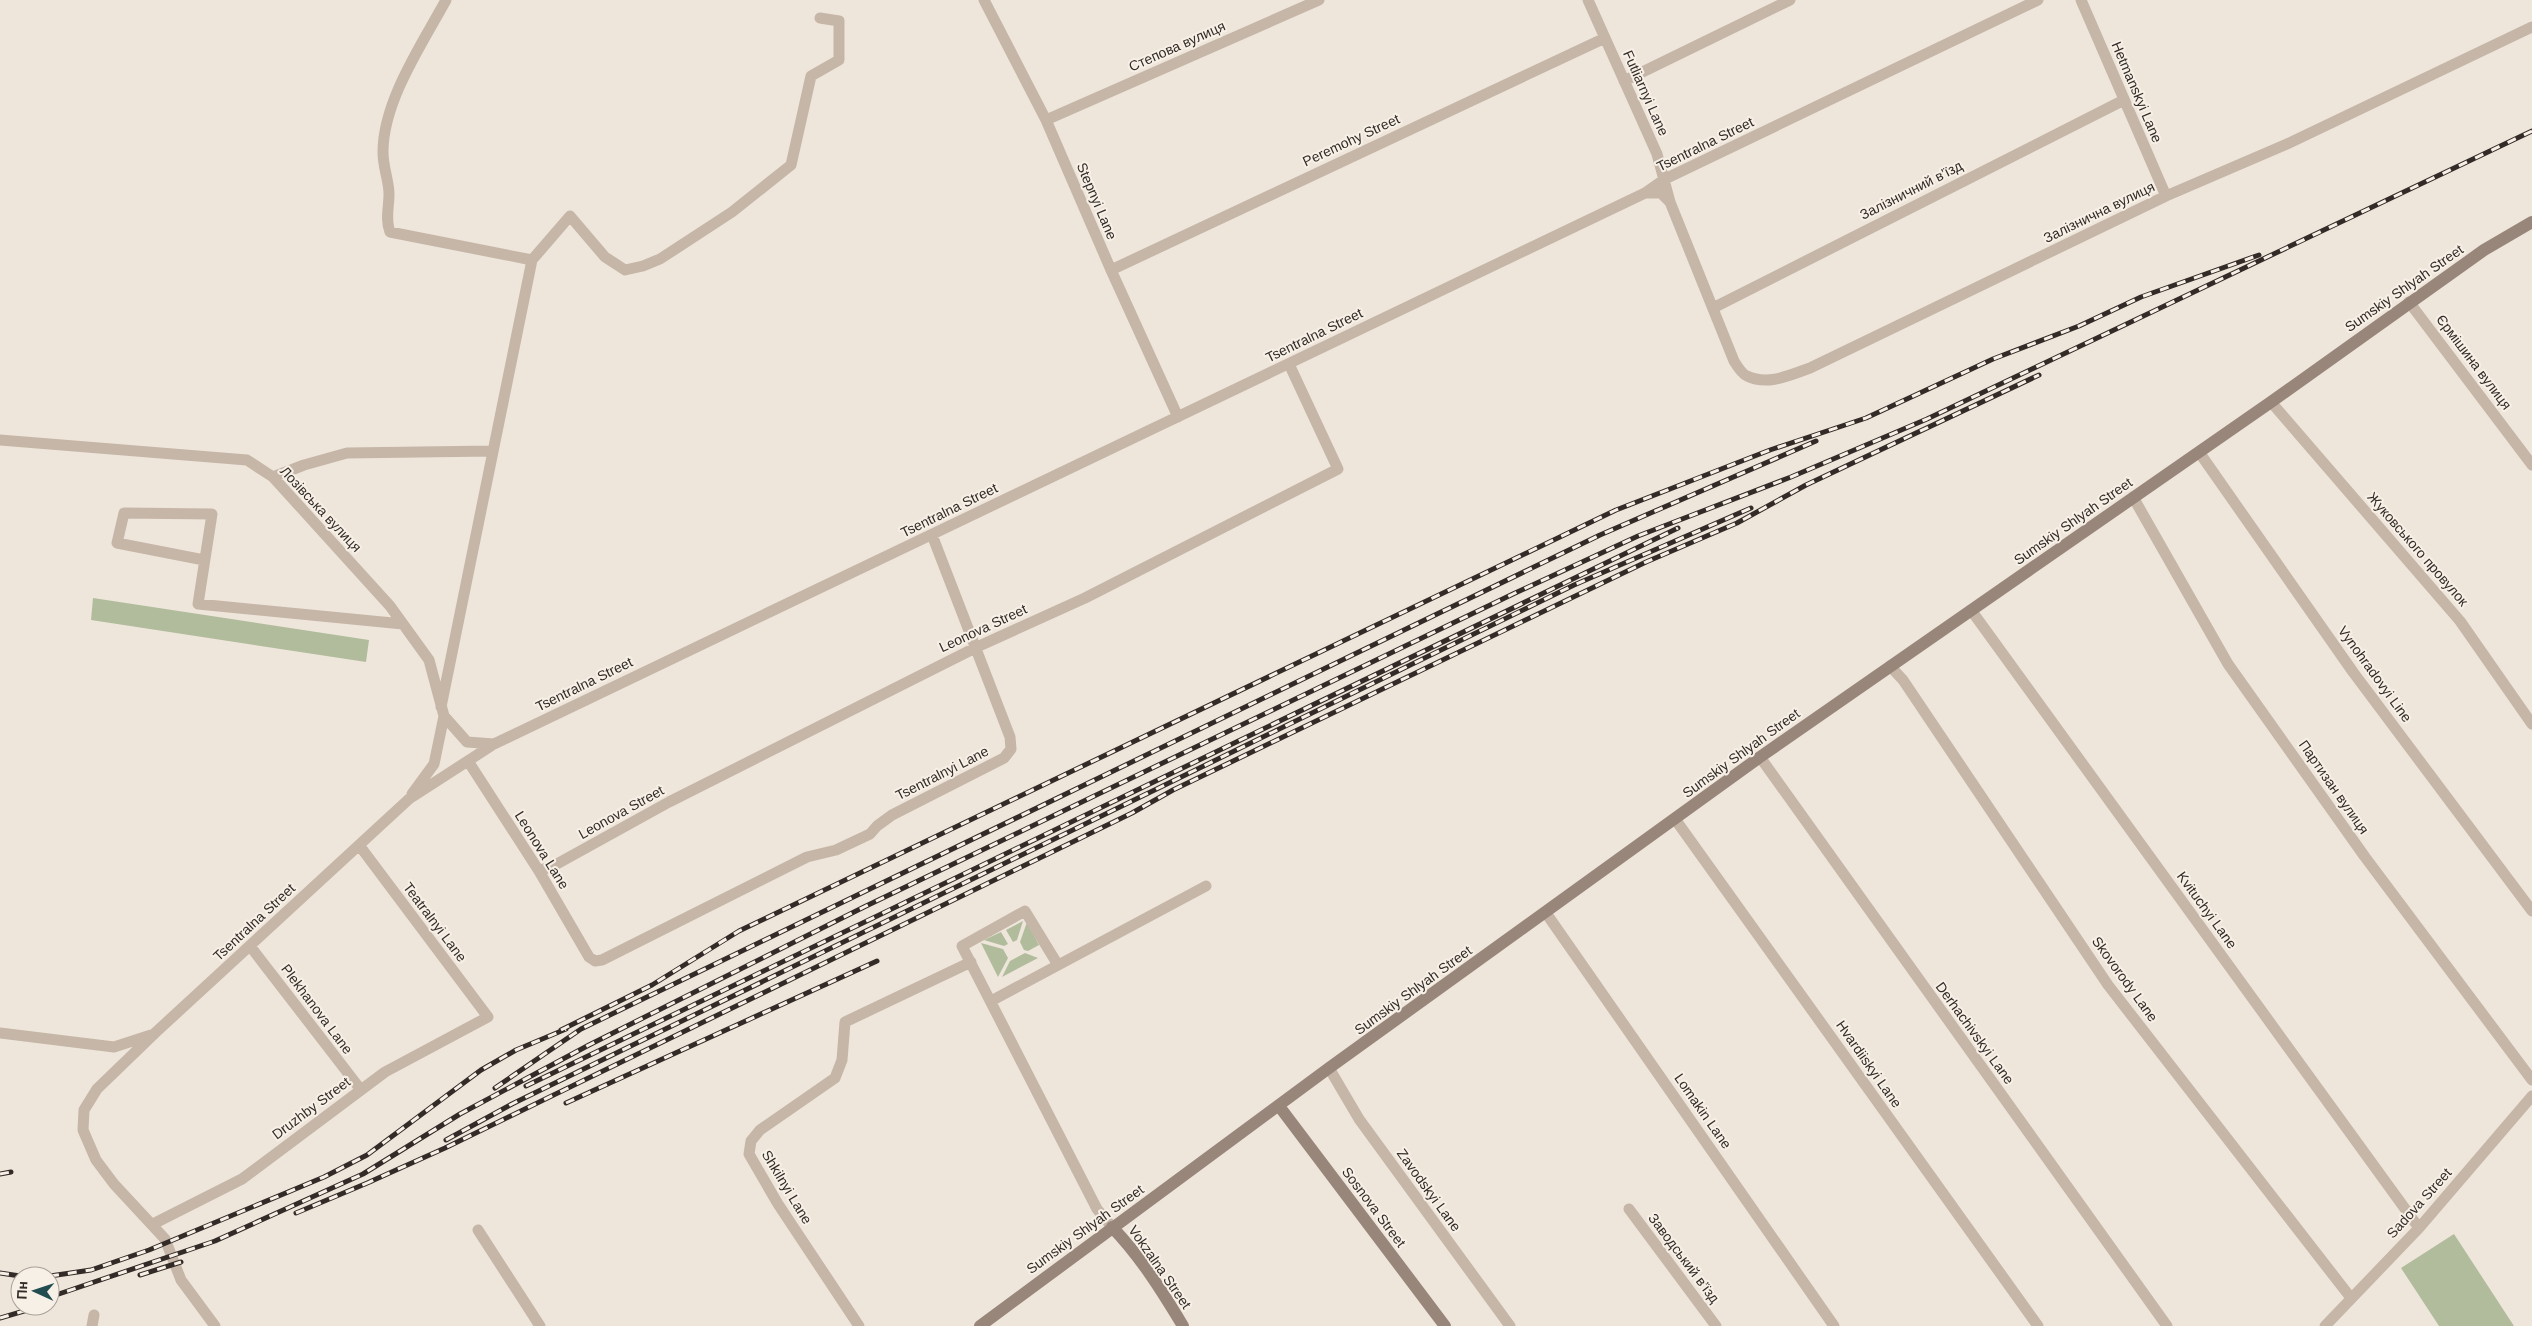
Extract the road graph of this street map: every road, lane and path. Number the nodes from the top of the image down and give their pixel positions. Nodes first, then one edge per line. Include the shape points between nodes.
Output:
1 (446, 0) edge
2 (984, 0) edge
3 (1319, 0) edge
4 (1588, 0) edge
5 (1790, 0) edge
6 (2038, 0) edge
7 (2081, 0) edge
8 (820, 18) dead end
9 (2532, 27) edge
10 (1605, 38) junction
11 (1624, 81) junction
12 (2124, 100) junction
13 (1046, 120) junction
14 (1665, 178) junction
15 (1645, 193) junction
16 (2166, 196) junction
17 (1670, 202) junction
18 (2532, 222) edge
19 (532, 260) junction
20 (1111, 270) junction
21 (2409, 302) junction
22 (1713, 308) junction
23 (1289, 364) junction
24 (2271, 402) junction
25 (1178, 417) junction
26 (0, 440) edge
27 (492, 451) junction
28 (2199, 452) junction
29 (2532, 465) edge
30 (273, 477) junction
31 (2133, 497) junction
32 (932, 535) junction
33 (204, 560) junction
34 (1971, 610) junction
35 (403, 624) junction
36 (977, 646) junction
37 (1890, 666) junction
38 (443, 712) junction
39 (2532, 724) edge
40 (494, 744) junction
41 (1760, 757) junction
42 (468, 761) junction
43 (409, 799) junction
44 (1675, 819) junction
45 (359, 845) junction
46 (539, 871) junction
47 (1206, 886) dead end
48 (2532, 911) edge
49 (1546, 913) junction
50 (250, 946) junction
51 (589, 957) joint
52 (970, 962) junction
53 (1058, 965) junction
54 (991, 1001) junction
55 (488, 1017) joint
56 (0, 1033) edge
57 (155, 1033) junction
58 (1329, 1068) junction
59 (2532, 1080) edge
60 (361, 1090) junction
61 (2532, 1096) edge
62 (1279, 1106) junction
63 (1629, 1209) dead end
64 (153, 1224) junction
65 (1112, 1227) junction
66 (2419, 1228) junction
67 (478, 1230) dead end
68 (2351, 1298) junction
69 (215, 1326) edge
70 (540, 1326) edge
71 (859, 1326) edge
72 (980, 1326) edge
73 (1183, 1326) edge
74 (1445, 1326) edge
75 (1510, 1326) edge
76 (1716, 1326) edge
77 (1834, 1326) edge
78 (2038, 1326) edge
79 (2167, 1326) edge
80 (2325, 1326) edge

1 - 19 street via 394,100 386,128 384,174 389,193 386,224 390,232
2 - 13 street, Stepnyi Lane
3 - 13 street, Степова вулиця
4 - 10 street, Futliarnyi Lane
5 - 11 street
6 - 14 street, Tsentralna Street
7 - 12 street, Hetmanskyi Lane
8 - 19 street via 840,21 839,60 811,76 791,164 732,212 660,259 643,266 625,270 605,257 570,216
9 - 16 street, Залізнична вулиця via 2287,144
10 - 11 street, Futliarnyi Lane
10 - 20 street, Peremohy Street
11 - 14 street, Futliarnyi Lane
12 - 16 street, Hetmanskyi Lane
12 - 22 street, Залізничний в’їзд
13 - 20 street, Stepnyi Lane
14 - 15 street, Tsentralna Street
14 - 17 street, Futliarnyi Lane
15 - 17 street via 1660,193
15 - 23 street, Tsentralna Street
16 - 22 street, Залізнична вулиця via 1810,368 1779,379 1745,376 1734,361
17 - 22 street, Futliarnyi Lane
18 - 21 main road, Sumskiy Shlyah Street via 2484,250
19 - 27 street
20 - 25 street, Stepnyi Lane
21 - 24 main road, Sumskiy Shlyah Street
21 - 29 street, Єрмішина вулиця
23 - 25 street, Tsentralna Street
23 - 36 street, Leonova Street via 1338,469 1086,598
24 - 28 main road, Sumskiy Shlyah Street
24 - 39 street, Жуковського провулок via 2460,621
25 - 32 street, Tsentralna Street
26 - 30 street, Лозівська вулиця via 247,460
27 - 30 street via 347,453
27 - 38 street
28 - 31 main road, Sumskiy Shlyah Street
28 - 48 street, Vynohradovyi Line via 2353,672
30 - 35 street, Лозівська вулиця
31 - 34 main road, Sumskiy Shlyah Street
31 - 59 street, Партизан вулиця via 2228,664 2365,857
32 - 36 street, Tsentralnyi Lane
32 - 40 street, Tsentralna Street
33 - 33 street via 212,514 124,513 117,543
33 - 35 street via 198,604
34 - 37 main road, Sumskiy Shlyah Street
34 - 66 street, Kvituchyi Lane
35 - 38 street, Лозівська вулиця via 429,660
36 - 46 street, Leonova Street
36 - 51 street, Tsentralnyi Lane via 1010,737 1011,749 1004,758 892,815 870,834 836,850 807,857 602,960 594,961
37 - 41 main road, Sumskiy Shlyah Street
37 - 68 street, Skovorody Lane via 1903,680 2108,985
38 - 40 street, Лозівська вулиця via 467,742
38 - 43 street via 434,764
40 - 42 street, Tsentralna Street
41 - 44 main road, Sumskiy Shlyah Street
41 - 79 street, Derhachivskyi Lane
42 - 43 street, Tsentralna Street
42 - 46 street, Leonova Lane
43 - 45 street, Tsentralna Street
44 - 49 main road, Sumskiy Shlyah Street
44 - 78 street, Hvardiiskyi Lane
45 - 50 street, Tsentralna Street
45 - 55 street, Teatralnyi Lane
46 - 51 street, Leonova Lane
47 - 53 street
49 - 58 main road, Sumskiy Shlyah Street
49 - 77 street, Lomakin Lane
50 - 57 street, Tsentralna Street
50 - 60 street, Plekhanova Lane
52 - 53 street via 962,946 1025,911
52 - 54 street
52 - 71 street, Shkilnyi Lane via 845,1022 842,1060 834,1078 760,1130 751,1141 749,1154 778,1204
53 - 54 street
54 - 65 street via 1097,1208
55 - 60 street, Druzhby Street via 385,1072
56 - 57 street via 114,1047
57 - 64 street, Tsentralna Street via 97,1089 84,1110 83,1130 96,1160 114,1184
58 - 62 main road, Sumskiy Shlyah Street
58 - 75 street, Zavodskyi Lane via 1359,1119
60 - 64 street, Druzhby Street via 242,1179
61 - 66 street, Sadova Street
62 - 65 main road, Sumskiy Shlyah Street
62 - 74 main road, Sosnova Street
63 - 76 street, Заводський в’їзд
64 - 69 street, Tsentralna Street via 165,1239 181,1280
65 - 72 main road, Sumskiy Shlyah Street
65 - 73 main road, Vokzalna Street via 1159,1287
66 - 68 street, Sadova Street
67 - 70 street
68 - 80 street, Sadova Street

